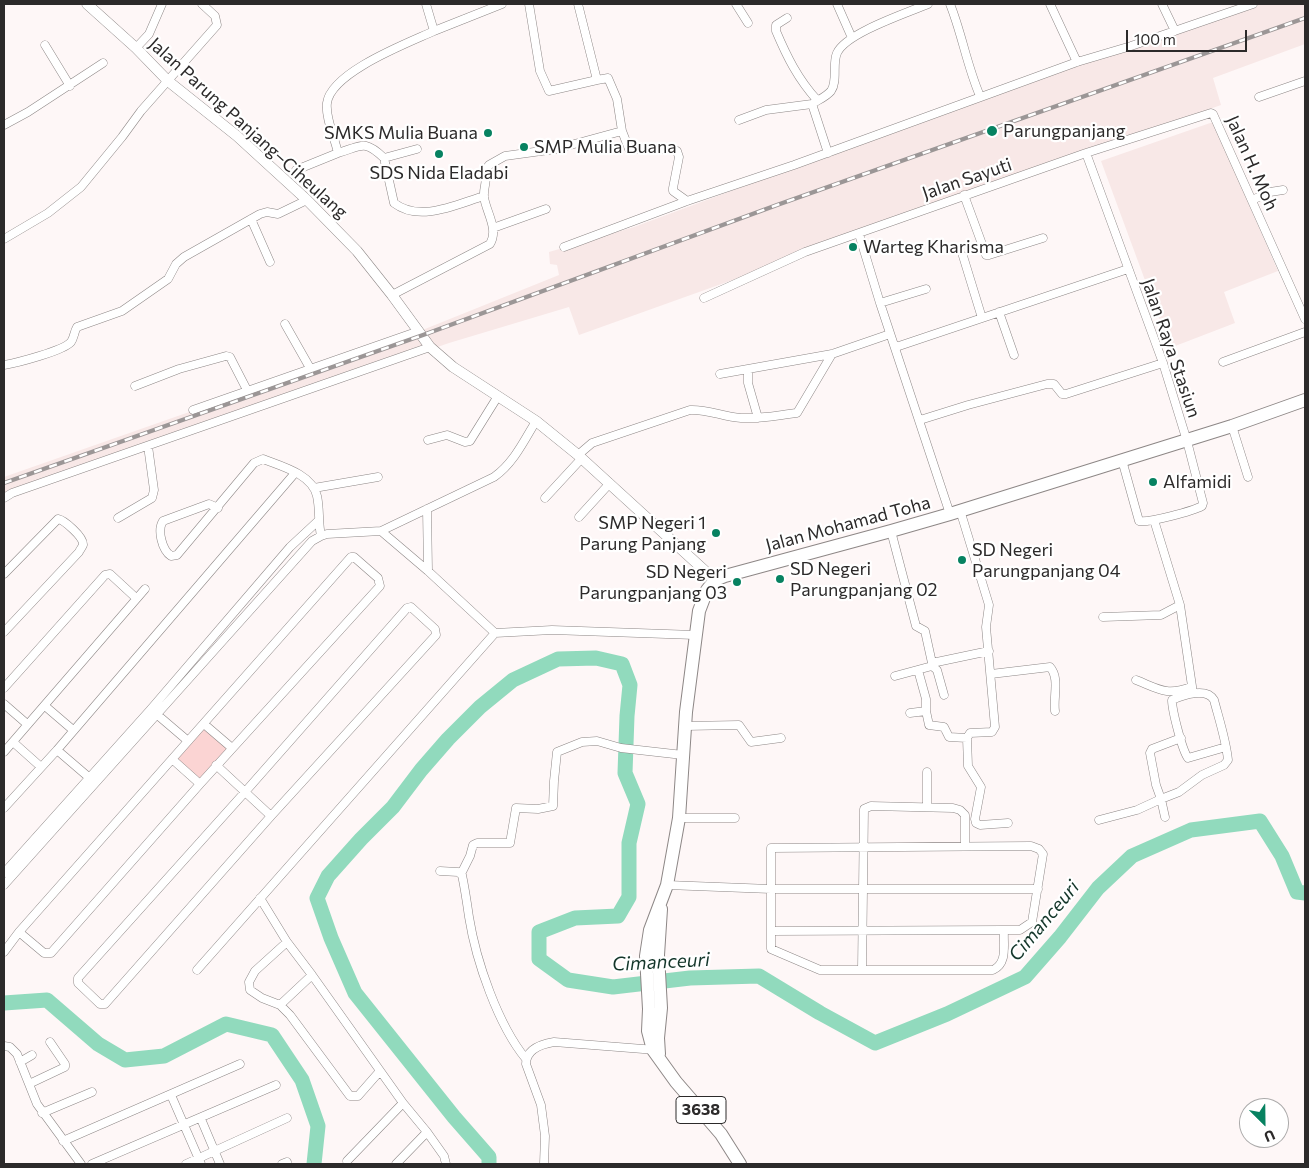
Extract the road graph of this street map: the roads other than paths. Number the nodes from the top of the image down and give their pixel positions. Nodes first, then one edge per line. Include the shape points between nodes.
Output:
1 (88, 4) edge
2 (162, 4) edge
3 (202, 4) edge
4 (426, 4) edge
5 (502, 4) edge
6 (529, 4) edge
7 (578, 4) edge
8 (736, 4) edge
9 (837, 4) edge
10 (928, 4) edge
11 (950, 4) edge
12 (1050, 4) edge
13 (1162, 4) edge
14 (1253, 4) edge
15 (493, 5) edge
16 (787, 18) dead end
17 (748, 23) dead end
18 (434, 31) junction
19 (1175, 31) junction
20 (852, 38) junction
21 (45, 45) dead end
22 (136, 48) junction
23 (1077, 62) junction
24 (103, 63) dead end
25 (597, 80) junction
26 (1305, 81) edge
27 (168, 82) junction
28 (70, 86) junction
29 (980, 96) junction
30 (1259, 97) dead end
31 (814, 102) junction
32 (739, 120) dead end
33 (4, 125) edge
34 (622, 131) junction
35 (417, 149) dead end
36 (828, 152) junction
37 (338, 153) junction
38 (1086, 153) junction
39 (384, 158) junction
40 (296, 170) dead end
41 (1283, 190) dead end
42 (964, 195) junction
43 (484, 196) junction
44 (307, 200) junction
45 (1252, 200) junction
46 (687, 201) junction
47 (546, 209) dead end
48 (251, 219) junction
49 (493, 228) junction
50 (859, 234) junction
51 (4, 238) edge
52 (1043, 238) dead end
53 (564, 247) dead end
54 (963, 256) dead end
55 (270, 262) dead end
56 (1128, 269) junction
57 (926, 289) dead end
58 (392, 294) junction
59 (704, 298) dead end
60 (1301, 299) edge
61 (880, 303) junction
62 (999, 312) junction
63 (982, 318) junction
64 (1305, 318) edge
65 (285, 324) dead end
66 (419, 330) junction
67 (1305, 332) edge
68 (890, 334) junction
69 (430, 347) junction
70 (896, 347) junction
71 (832, 354) junction
72 (1014, 355) dead end
73 (1222, 362) dead end
74 (1163, 364) junction
75 (4, 365) edge
76 (310, 368) junction
77 (748, 370) junction
78 (720, 374) dead end
79 (135, 386) dead end
80 (247, 390) junction
81 (498, 396) junction
82 (1305, 400) edge
83 (193, 410) dead end
84 (758, 418) junction
85 (920, 420) junction
86 (536, 422) junction
87 (1232, 426) junction
88 (428, 440) dead end
89 (1187, 440) junction
90 (148, 446) junction
91 (580, 456) junction
92 (1122, 460) junction
93 (295, 473) junction
94 (378, 477) dead end
95 (1248, 477) dead end
96 (610, 483) junction
97 (314, 488) junction
98 (4, 498) edge
99 (546, 498) dead end
100 (218, 508) junction
101 (427, 509) junction
102 (955, 512) junction
103 (579, 517) dead end
104 (118, 518) dead end
105 (1154, 520) junction
106 (318, 521) junction
107 (381, 531) junction
108 (891, 531) junction
109 (321, 536) junction
110 (428, 570) junction
111 (4, 574) edge
112 (715, 580) junction
113 (144, 589) dead end
114 (136, 598) junction
115 (1180, 605) junction
116 (1103, 617) dead end
117 (4, 632) edge
118 (495, 633) junction
119 (695, 635) junction
120 (989, 651) junction
121 (932, 664) junction
122 (918, 670) junction
123 (991, 674) junction
124 (895, 676) dead end
125 (1136, 680) dead end
126 (4, 688) edge
127 (1192, 690) junction
128 (944, 695) dead end
129 (4, 704) edge
130 (45, 706) junction
131 (151, 709) junction
132 (926, 711) junction
133 (1055, 711) dead end
134 (910, 713) dead end
135 (158, 715) junction
136 (28, 724) junction
137 (204, 724) junction
138 (685, 726) junction
139 (73, 730) junction
140 (781, 738) dead end
141 (967, 738) junction
142 (1181, 738) junction
143 (188, 741) junction
144 (13, 742) junction
145 (1226, 747) junction
146 (232, 748) junction
147 (57, 750) junction
148 (4, 752) edge
149 (683, 755) junction
150 (172, 759) junction
151 (216, 765) junction
152 (41, 766) junction
153 (927, 772) dead end
154 (92, 780) junction
155 (200, 784) junction
156 (246, 792) junction
157 (1160, 799) junction
158 (926, 807) junction
159 (4, 808) edge
160 (272, 816) junction
161 (1165, 817) dead end
162 (680, 818) junction
163 (735, 818) dead end
164 (1099, 820) dead end
165 (1008, 823) dead end
166 (965, 846) junction
167 (863, 847) junction
168 (440, 871) dead end
169 (4, 873) edge
170 (461, 874) junction
171 (4, 885) edge
172 (667, 885) junction
173 (771, 889) junction
174 (1038, 889) junction
175 (862, 890) junction
176 (260, 898) junction
177 (862, 930) junction
178 (1004, 930) junction
179 (771, 931) junction
180 (19, 932) junction
181 (287, 942) junction
182 (4, 952) edge
183 (198, 970) dead end
184 (862, 970) junction
185 (312, 975) junction
186 (280, 1005) junction
187 (50, 1042) dead end
188 (4, 1046) edge
189 (657, 1053) junction
190 (32, 1056) dead end
191 (526, 1059) junction
192 (20, 1062) junction
193 (240, 1064) dead end
194 (380, 1071) junction
195 (29, 1084) junction
196 (276, 1085) dead end
197 (92, 1092) dead end
198 (171, 1095) junction
199 (403, 1103) junction
200 (42, 1113) junction
201 (288, 1118) dead end
202 (201, 1119) junction
203 (184, 1125) junction
204 (427, 1132) junction
205 (63, 1141) junction
206 (215, 1152) junction
207 (200, 1162) edge
208 (347, 1162) dead end
209 (81, 1164) edge
210 (92, 1164) edge
211 (186, 1164) edge
212 (220, 1164) edge
213 (396, 1164) edge
214 (446, 1164) edge
215 (544, 1164) edge
216 (740, 1164) edge

1 - 22 street, Jalan Parung Panjang–Ciheulang
2 - 22 street via 149,34
3 - 27 street via 215,16 217,25
4 - 18 street
5 - 15 street
6 - 25 street via 540,71 549,91
7 - 25 street
8 - 17 street
9 - 20 street
10 - 20 street
11 - 29 street
12 - 23 street
13 - 19 street
14 - 19 street
15 - 18 street
16 - 31 street via 776,25 776,31 796,74
18 - 37 street via 369,62 332,92 327,110
19 - 23 street
20 - 31 street via 836,54 833,88
21 - 28 street
22 - 27 street, Jalan Parung Panjang–Ciheulang
23 - 29 street
24 - 28 street
25 - 34 street via 608,78 617,99
26 - 30 street
27 - 44 street, Jalan Parung Panjang–Ciheulang via 237,136
27 - 51 street via 81,187 48,213
28 - 33 street
29 - 36 street
31 - 32 street via 766,110
31 - 36 street
34 - 43 street via 556,149 505,156 485,170 488,179
34 - 46 street via 629,149 677,151 680,157 672,188
35 - 39 street
36 - 46 street
37 - 39 street via 368,145
37 - 40 street
38 - 42 street, Jalan Sayuti
38 - 45 street, Jalan H. Moh via 1211,113
38 - 56 street, Jalan Raya Stasiun
39 - 43 street via 394,203 400,207 422,212 436,211
41 - 45 street
42 - 50 street, Jalan Sayuti
42 - 52 street via 986,255
43 - 49 street
44 - 48 street via 278,214 264,213
44 - 58 street, Jalan Parung Panjang–Ciheulang
45 - 60 street, Jalan H. Moh
46 - 53 street
47 - 49 street
48 - 55 street
48 - 75 street via 180,260 168,279 122,311 77,327 67,344
49 - 58 street via 490,244
50 - 59 street, Jalan Sayuti via 796,256
50 - 61 street
54 - 63 street
56 - 62 street
56 - 74 street, Jalan Raya Stasiun
57 - 61 street
58 - 66 street, Jalan Parung Panjang–Ciheulang
60 - 64 street, Jalan H. Moh
61 - 68 street
62 - 63 street
62 - 72 street
63 - 70 street
65 - 76 street
66 - 69 street, Jalan Parung Panjang–Ciheulang
66 - 76 street
67 - 73 street
68 - 70 street
68 - 71 street
69 - 81 street, Jalan Parung Panjang–Ciheulang via 452,367
69 - 90 street
70 - 85 street
71 - 77 street
71 - 84 street via 800,411
74 - 85 street via 1066,394 1062,394 1054,384 1047,384
74 - 89 street, Jalan Raya Stasiun
76 - 80 street
77 - 78 street
77 - 84 street via 748,383
79 - 80 street via 179,369 228,356
80 - 83 street
81 - 86 street, Jalan Parung Panjang–Ciheulang
81 - 88 street via 470,441 447,435
82 - 87 main road, Jalan Mohamad Toha
84 - 91 street via 690,410 592,442
85 - 102 street
86 - 91 street, Jalan Parung Panjang–Ciheulang
86 - 101 street via 503,471
87 - 89 main road, Jalan Mohamad Toha
87 - 95 street
89 - 92 main road, Jalan Mohamad Toha
89 - 105 street, Jalan Raya Stasiun via 1202,506
90 - 98 street
90 - 104 street via 154,490 152,498
91 - 96 street, Jalan Parung Panjang–Ciheulang
91 - 99 street
92 - 102 main road, Jalan Mohamad Toha
92 - 105 street via 1138,518 1142,522
93 - 97 street via 306,478
93 - 100 street via 263,459 258,460
93 - 139 street
94 - 97 street
96 - 103 street
96 - 112 street, Jalan Parung Panjang–Ciheulang
97 - 106 street
100 - 100 street via 177,555 167,553 160,526 163,521 209,504
101 - 107 street
101 - 110 street
102 - 108 main road, Jalan Mohamad Toha
102 - 120 street via 988,605
105 - 115 street
106 - 109 street
106 - 131 street via 290,547
107 - 109 street
107 - 110 street
108 - 112 main road, Jalan Mohamad Toha
108 - 121 street via 916,626 925,631
109 - 135 street via 305,548
110 - 118 street
111 - 117 street via 58,519 74,529 83,541 79,552
112 - 119 main road via 702,602
113 - 114 street
114 - 126 street via 110,574 105,575
114 - 130 street
115 - 116 street via 1161,615
115 - 127 street
118 - 119 street via 552,630
118 - 176 street
119 - 138 main road
120 - 121 street
120 - 123 street
121 - 122 street
121 - 128 street
122 - 124 street
122 - 132 street
123 - 133 street via 1050,667 1056,681
123 - 141 street via 995,727 992,732 970,733
125 - 127 street via 1168,692
127 - 142 street via 1171,702
127 - 145 street via 1213,697
129 - 136 street
130 - 136 street
130 - 139 street
131 - 135 street
131 - 154 street
132 - 134 street
132 - 141 street via 929,725 944,727 949,736
135 - 143 street
135 - 154 street
136 - 144 street
137 - 143 street
137 - 146 street
137 - 146 street via 349,558 354,557 378,578 380,586
138 - 140 street via 739,725 751,742
138 - 149 main road
139 - 147 street
141 - 165 street via 968,766 982,787 975,821 980,825
142 - 145 street via 1188,758
142 - 157 street via 1152,749 1150,753
143 - 150 street
144 - 148 street
144 - 152 street
145 - 157 street via 1227,763 1202,774 1179,792
146 - 151 street
147 - 152 street
147 - 154 street
149 - 162 main road
149 - 170 street via 620,748 597,741 582,742 557,752 553,806 516,808 510,843 473,845
150 - 155 street
150 - 180 street
151 - 155 street
151 - 156 street
152 - 159 street
153 - 158 street
154 - 169 street
154 - 171 street
155 - 180 street via 51,953 44,953
156 - 160 street
156 - 160 street via 407,608 411,607 436,629 436,635
156 - 160 street via 78,978 78,984 100,1004 106,1004
157 - 161 street
157 - 164 street via 1137,810
158 - 166 street via 953,808 965,815
158 - 167 street via 871,806 864,809
162 - 163 street
162 - 172 main road
166 - 167 street
166 - 174 street via 1039,848 1043,854
167 - 173 street via 770,848
167 - 175 street
168 - 170 street
170 - 191 street via 478,954 496,1006 513,1042
172 - 173 street
172 - 189 main road, 3638 via 652,956 655,1008 648,1031
173 - 175 street
173 - 179 street
174 - 175 street
174 - 178 street via 1032,922 1020,930
175 - 177 street
176 - 181 street
176 - 183 street
177 - 178 street
177 - 179 street
177 - 184 street
178 - 184 street via 1003,962 993,970
179 - 184 street via 771,948 820,970
180 - 182 street
181 - 185 street
181 - 186 street via 255,971 249,982 254,994
185 - 186 street
185 - 194 street
186 - 194 street via 350,1096 358,1096
187 - 195 street via 65,1067
188 - 192 street via 17,1054
189 - 191 street via 554,1042 542,1044
189 - 216 main road, 3638 via 676,1082 721,1134
190 - 192 street
191 - 215 street via 541,1105
192 - 195 street
193 - 198 street
194 - 199 street
195 - 200 street
196 - 202 street
197 - 200 street
198 - 203 street
198 - 205 street
199 - 204 street
199 - 208 street
200 - 205 street
201 - 206 street
202 - 203 street
202 - 206 street
203 - 207 street
203 - 210 street
204 - 213 street
204 - 214 street
205 - 209 street
206 - 207 street
206 - 212 street
207 - 211 street

